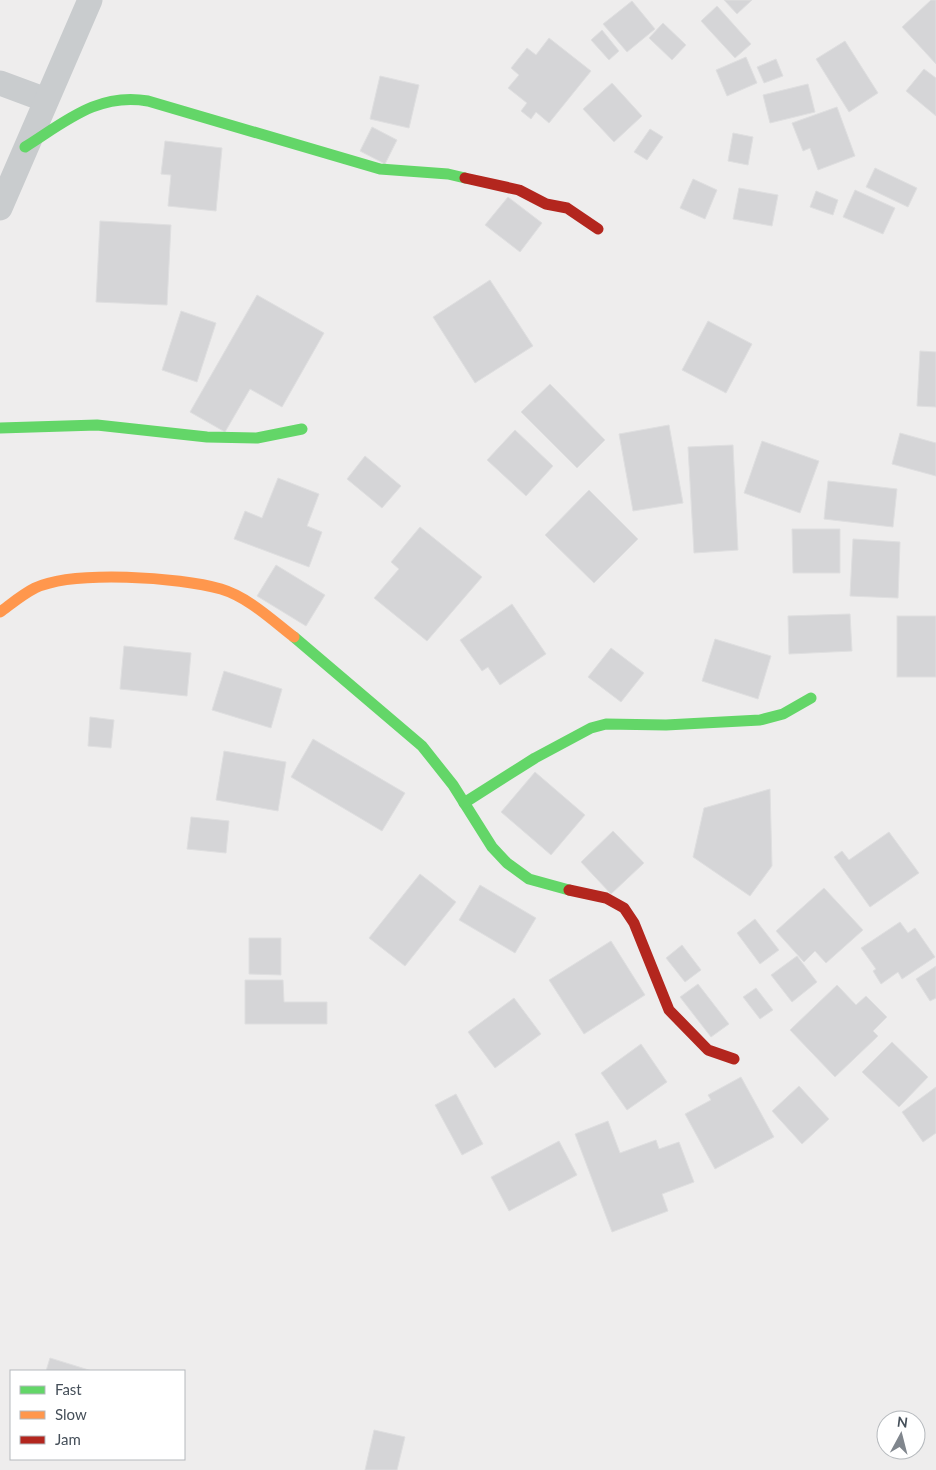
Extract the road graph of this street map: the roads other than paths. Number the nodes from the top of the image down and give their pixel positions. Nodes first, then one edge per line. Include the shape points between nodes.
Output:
1 (90, 0) edge
2 (0, 83) edge
3 (46, 100) junction
4 (26, 147) junction
5 (0, 208) edge
6 (598, 230) dead end
7 (0, 428) edge
8 (302, 429) dead end
9 (0, 612) edge
10 (811, 698) dead end
11 (464, 803) junction
12 (734, 1059) dead end

1 - 3 street
2 - 3 street
3 - 4 street
4 - 5 street
4 - 6 street via 82,112 126,97 380,169 448,174 519,190 546,204 566,208
7 - 8 street via 97,425 256,438
9 - 11 street via 36,588 72,579 159,579 221,589 248,603 307,647 422,746
10 - 11 street via 784,714 760,720 666,725 606,724 591,728 535,758
11 - 12 street via 492,848 529,879 606,898 624,908 634,923 669,1010 708,1050

